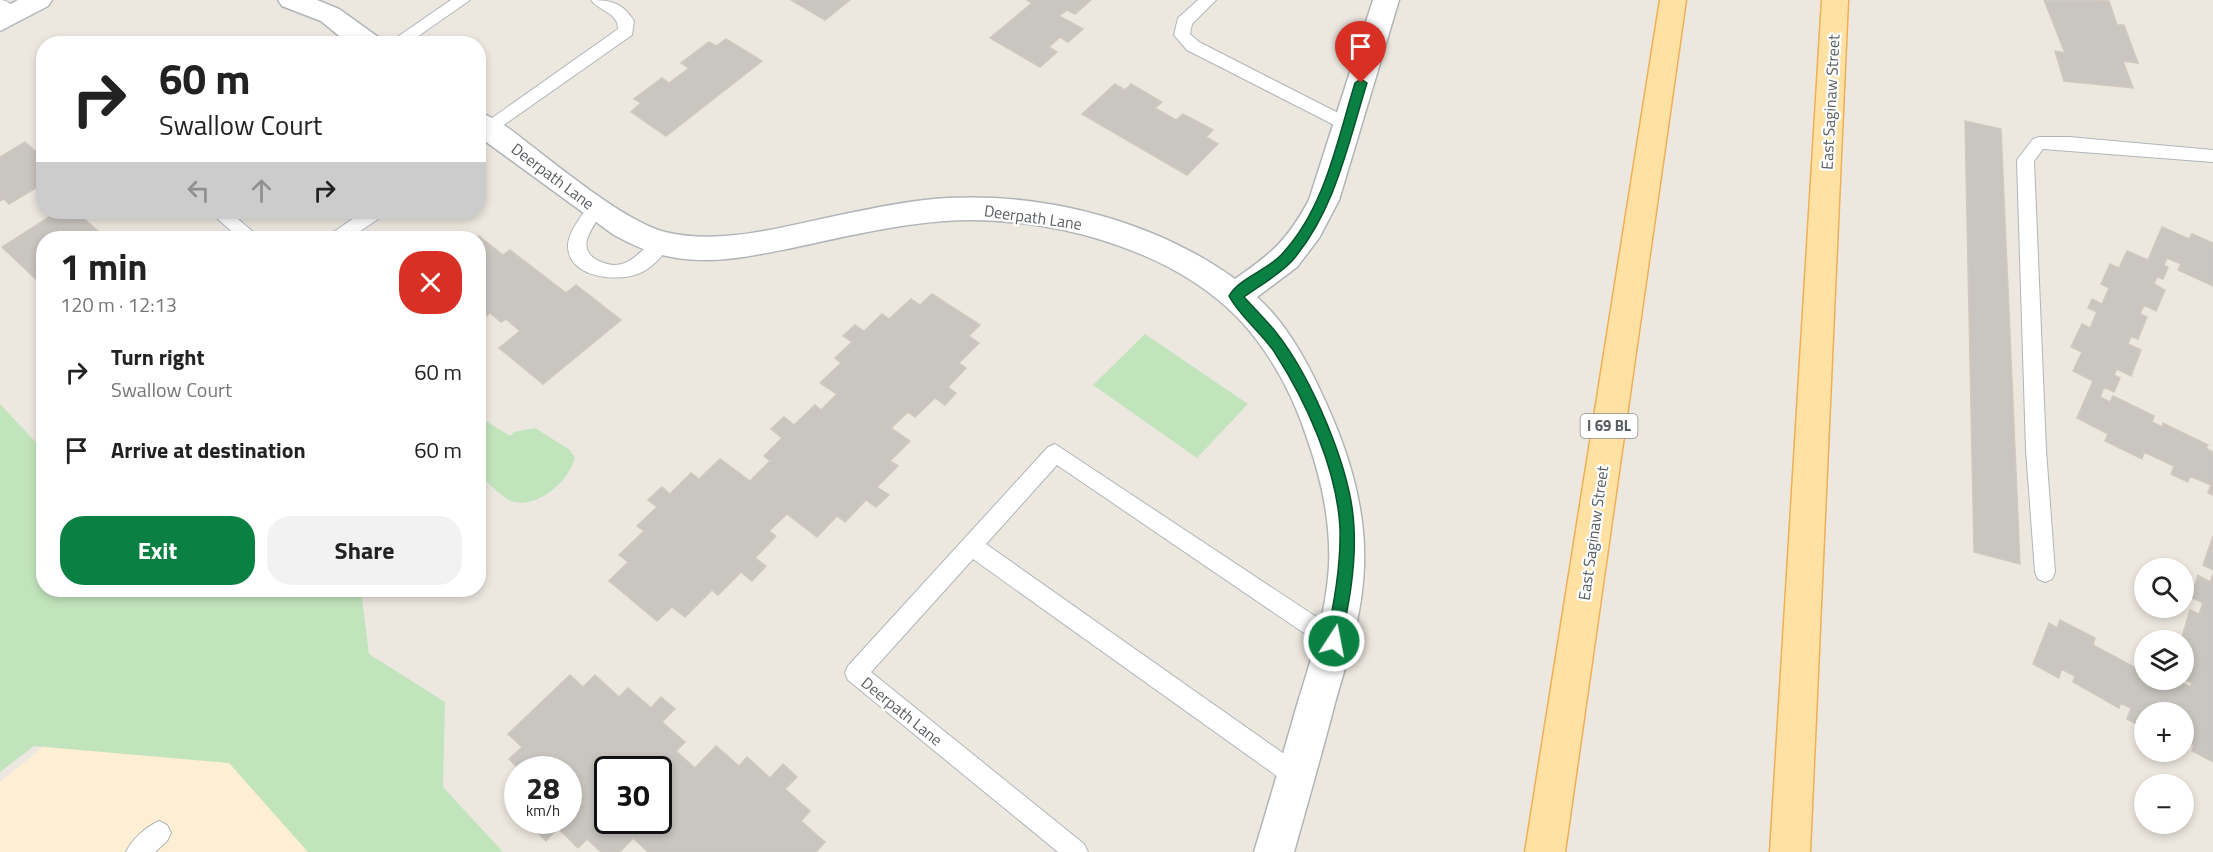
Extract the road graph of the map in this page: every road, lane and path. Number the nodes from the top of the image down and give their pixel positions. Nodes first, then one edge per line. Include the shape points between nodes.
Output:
1 (39, 0) edge
2 (291, 0) edge
3 (462, 0) edge
4 (599, 0) edge
5 (1208, 0) edge
6 (1386, 0) edge
7 (1673, 0) edge
8 (1836, 0) edge
9 (330, 8) edge
10 (4, 13) edge
11 (360, 36) edge
12 (407, 36) edge
13 (1348, 125) junction
14 (486, 126) edge
15 (486, 132) edge
16 (2213, 156) edge
17 (596, 208) junction
18 (228, 219) edge
19 (365, 219) edge
20 (242, 231) edge
21 (348, 231) edge
22 (661, 244) junction
23 (1235, 296) junction
24 (971, 546) junction
25 (2045, 572) dead end
26 (1334, 641) junction
27 (1296, 776) junction
28 (159, 833) dead end
29 (138, 852) edge
30 (1076, 852) edge
31 (1274, 852) edge
32 (1545, 852) edge
33 (1790, 852) edge

1 - 10 street
2 - 9 street
3 - 12 lane
4 - 14 lane via 619,12 626,21 626,31
5 - 13 lane via 1184,22 1182,35 1193,46
6 - 13 street
7 - 32 main road, East Saginaw Street / I 69 BL
8 - 33 main road, East Saginaw Street
9 - 11 street
13 - 23 street via 1324,200 1308,230 1286,259
15 - 17 street, Deerpath Lane
16 - 25 lane via 2039,143 2025,160 2036,450
17 - 22 street, Deerpath Lane via 626,229
17 - 22 lane via 578,237 576,248 581,258 594,267 629,270 642,264
18 - 20 lane
19 - 21 lane
22 - 23 street, Deerpath Lane via 698,248 750,244 925,212 972,209 1055,217 1097,226 1190,266
23 - 26 street, Deerpath Lane via 1270,335 1295,373 1335,468 1347,526 1345,585
24 - 26 lane, Deerpath Lane via 1055,453
24 - 27 lane
24 - 30 lane, Deerpath Lane via 856,674
26 - 27 street, Deerpath Lane
27 - 31 street, Deerpath Lane
28 - 29 lane

